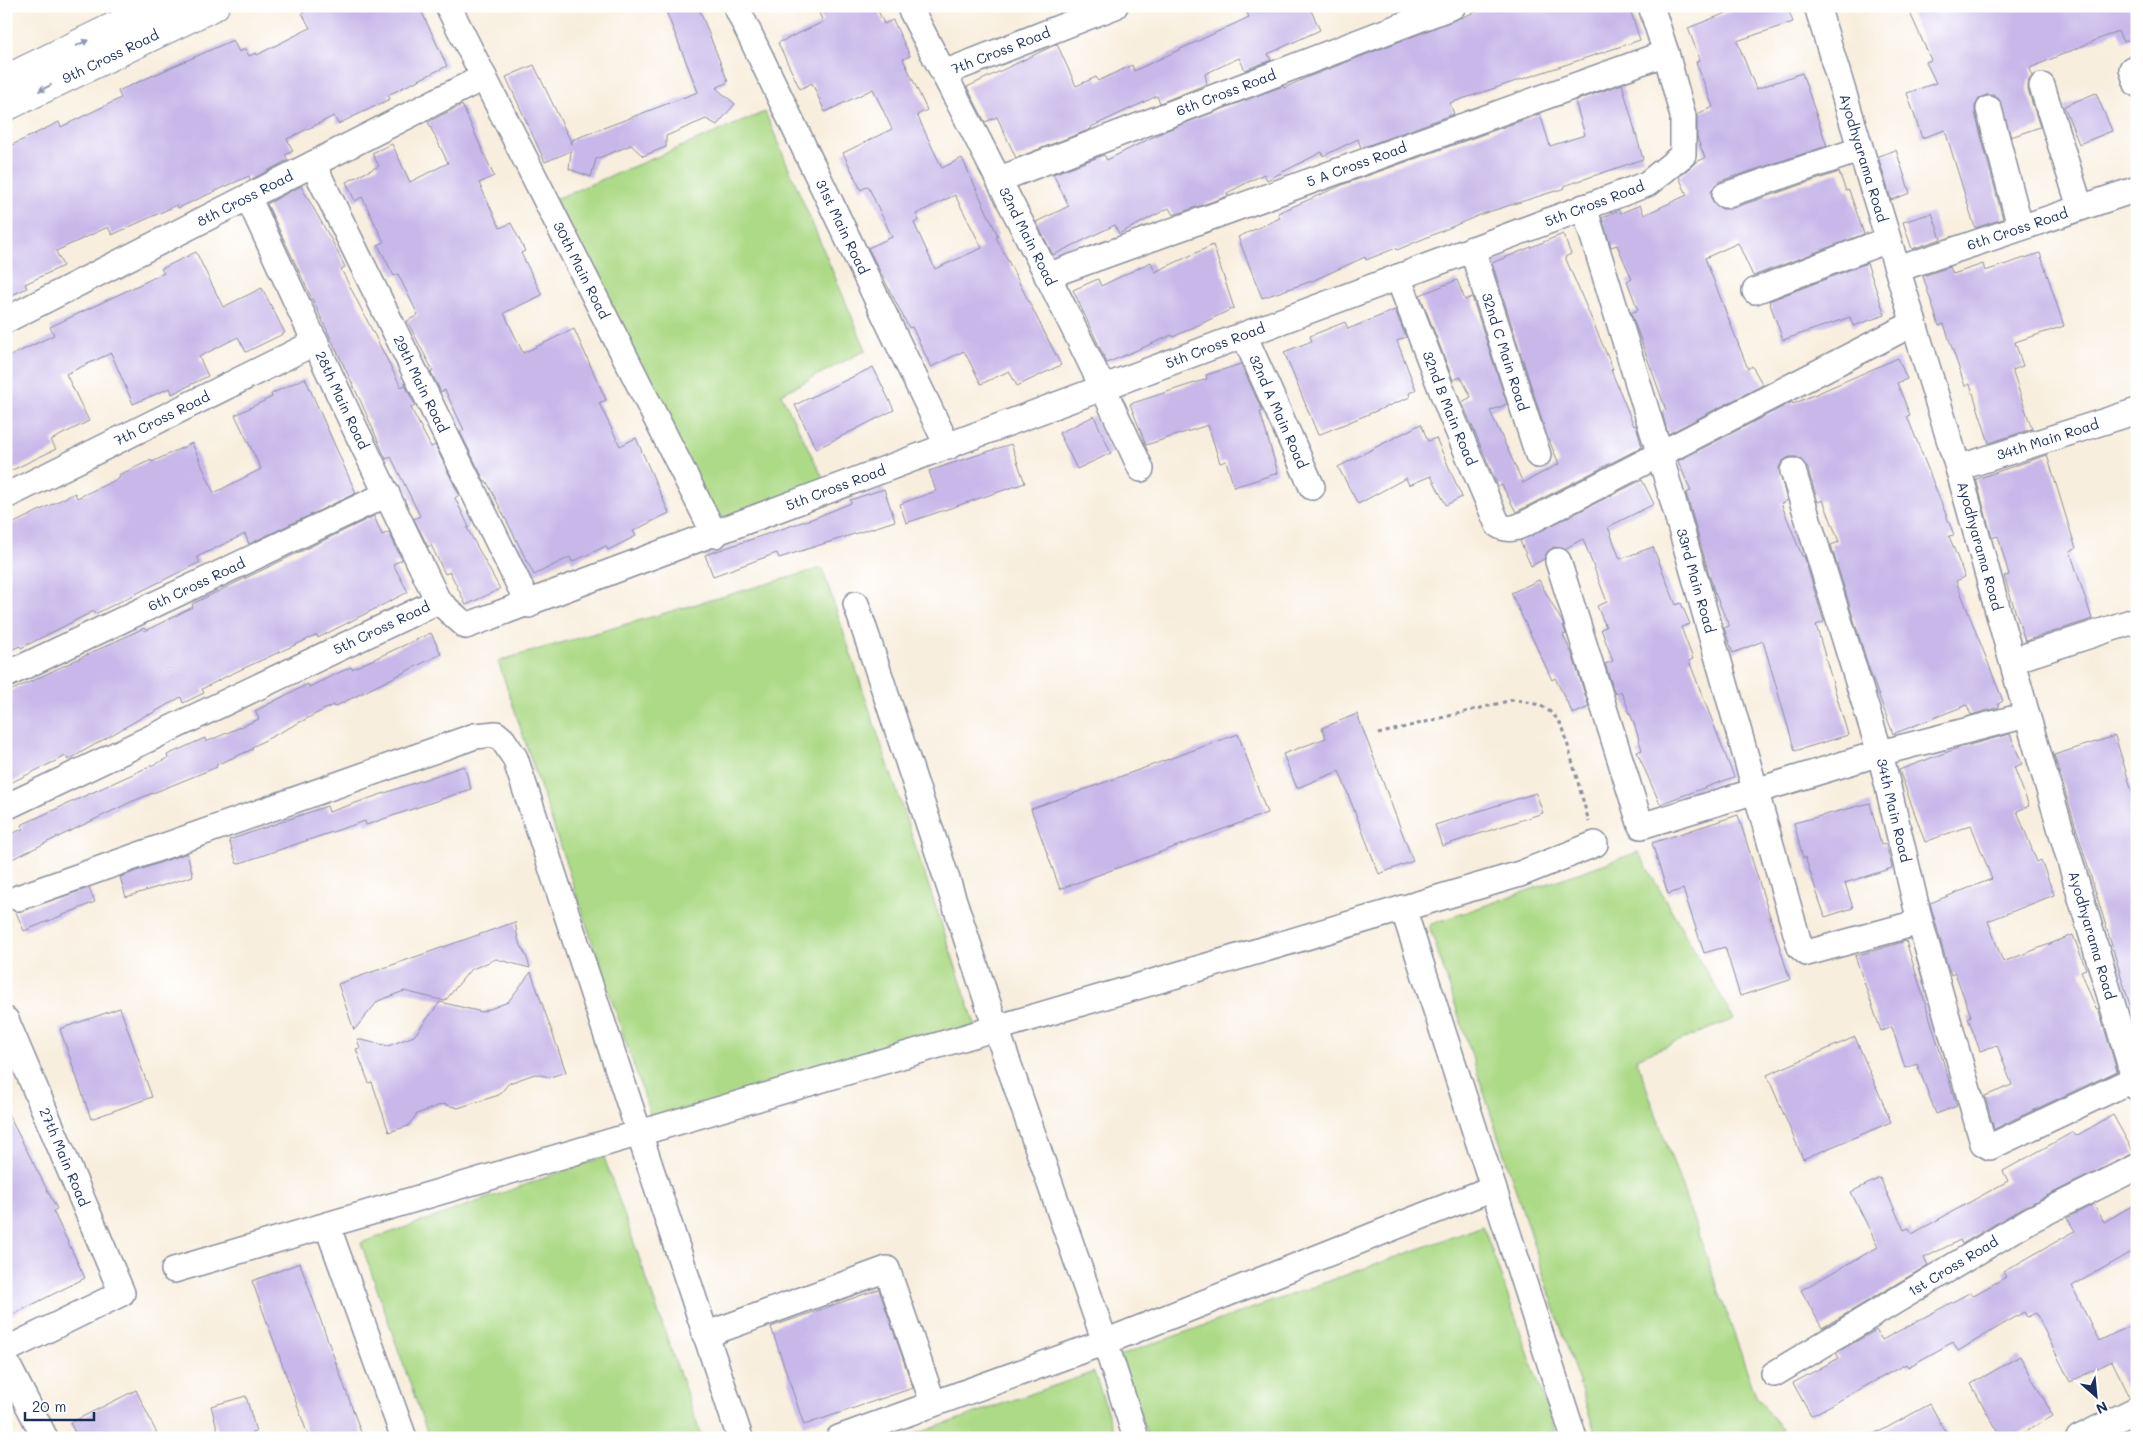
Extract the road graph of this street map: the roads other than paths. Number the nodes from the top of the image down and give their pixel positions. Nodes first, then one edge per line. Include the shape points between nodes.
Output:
1 (156, 6) edge
2 (215, 6) edge
3 (448, 6) edge
4 (736, 6) edge
5 (909, 6) edge
6 (1115, 6) edge
7 (1453, 6) edge
8 (1651, 6) edge
9 (1817, 6) edge
10 (1666, 53) junction
11 (944, 73) junction
12 (484, 78) junction
13 (6, 79) edge
14 (2042, 86) dead end
15 (6, 107) edge
16 (1989, 109) dead end
17 (1859, 150) junction
18 (313, 164) junction
19 (1000, 179) junction
20 (2137, 189) edge
21 (1725, 195) dead end
22 (248, 197) junction
23 (1584, 207) junction
24 (2080, 207) junction
25 (2020, 226) junction
26 (1887, 240) junction
27 (1472, 249) junction
28 (1898, 269) junction
29 (1047, 276) junction
30 (1398, 277) junction
31 (1755, 291) dead end
32 (6, 320) edge
33 (1914, 323) junction
34 (1244, 335) junction
35 (316, 342) junction
36 (1104, 388) junction
37 (2137, 411) edge
38 (948, 447) junction
39 (1538, 455) dead end
40 (1660, 455) junction
41 (1958, 468) junction
42 (1141, 469) dead end
43 (1794, 471) dead end
44 (1312, 487) dead end
45 (387, 494) junction
46 (6, 496) edge
47 (715, 535) junction
48 (1558, 561) dead end
49 (438, 601) junction
50 (529, 604) junction
51 (856, 604) dead end
52 (2137, 620) edge
53 (2014, 660) junction
54 (6, 675) edge
55 (2027, 715) junction
56 (1880, 753) junction
57 (1757, 791) junction
58 (6, 807) edge
59 (1595, 844) road end
60 (18, 898) dead end
61 (1403, 908) junction
62 (1920, 922) junction
63 (6, 1020) edge
64 (996, 1028) junction
65 (2136, 1084) edge
66 (638, 1134) junction
67 (2137, 1167) edge
68 (1493, 1188) junction
69 (327, 1225) junction
70 (174, 1270) dead end
71 (706, 1335) junction
72 (1105, 1342) junction
73 (6, 1350) edge
74 (6, 1362) edge
75 (1774, 1374) dead end
76 (933, 1403) junction
77 (2137, 1409) edge
78 (45, 1438) edge
79 (404, 1438) edge
80 (740, 1438) edge
81 (839, 1438) edge
82 (1136, 1438) edge
83 (1574, 1438) edge
84 (2079, 1438) edge

13 -> 1 main road, 9th Cross Road
2 -> 15 main road, 9th Cross Road
3 - 12 street, 30th Main Road
4 - 38 street, 31st Main Road
5 - 11 street, 32nd Main Road
6 - 11 street, 7th Cross Road
7 - 19 street, 6th Cross Road
8 - 10 street
9 - 17 street, Ayodhyarama Road
10 - 23 street, 5th Cross Road via 1683,116 1682,155 1647,184
10 - 29 street, 5 A Cross Road
11 - 19 street, 32nd Main Road
12 - 18 street, 8th Cross Road
12 - 47 street, 30th Main Road
14 - 24 street
16 - 25 street
17 - 21 street
17 - 26 street, Ayodhyarama Road
18 - 22 street, 8th Cross Road
18 - 50 street, 29th Main Road
19 - 29 street, 32nd Main Road
20 - 24 street, 6th Cross Road
22 - 32 street, 8th Cross Road
22 - 35 street, 28th Main Road
23 - 27 street, 5th Cross Road
23 - 40 street, 33rd Main Road
24 - 25 street, 6th Cross Road
25 - 28 street, 6th Cross Road
26 - 28 street, Ayodhyarama Road
26 - 31 street
27 - 30 street, 5th Cross Road
27 - 39 street, 32nd C Main Road
28 - 33 street, Ayodhyarama Road
29 - 36 street, 32nd Main Road
30 - 34 street, 5th Cross Road
30 - 40 street, 32nd B Main Road via 1498,525 1512,529
33 - 40 street
33 - 41 street, Ayodhyarama Road
34 - 36 street, 5th Cross Road
34 - 44 street, 32nd A Main Road
35 - 45 street, 28th Main Road
35 - 46 street, 7th Cross Road
36 - 38 street, 5th Cross Road
36 - 42 street, 32nd Main Road
37 - 41 street, 34th Main Road
38 - 47 street, 5th Cross Road
40 - 57 street, 33rd Main Road
41 - 53 street, Ayodhyarama Road
43 - 56 street, 34th Main Road
45 - 49 street, 28th Main Road
45 - 54 street, 6th Cross Road
47 - 50 street, 5th Cross Road
48 - 57 street via 1641,826
49 - 50 street, 5th Cross Road via 466,626
49 - 58 street, 5th Cross Road
51 - 64 street
52 - 53 street
53 - 55 street, Ayodhyarama Road
55 - 56 street
55 - 65 street, Ayodhyarama Road
56 - 57 street
56 - 62 street, 34th Main Road
57 - 62 street, 33rd Main Road via 1800,947 1807,953
59 - 61 street via 1520,874
60 - 66 street via 475,736 496,734 504,740 515,758
61 - 64 street
61 - 68 street
62 - 65 street, 34th Main Road via 1984,1143 1990,1147
63 - 73 street, 27th Main Road via 122,1293
64 - 66 street
64 - 72 street
66 - 69 street
66 - 71 street
67 - 75 street, 1st Cross Road via 2015,1228
68 - 72 street
68 - 83 street
69 - 70 street
69 - 79 street
71 - 76 street via 887,1269
71 - 80 street
72 - 76 street
72 - 82 street
74 - 78 street
76 - 81 street
77 - 84 street

